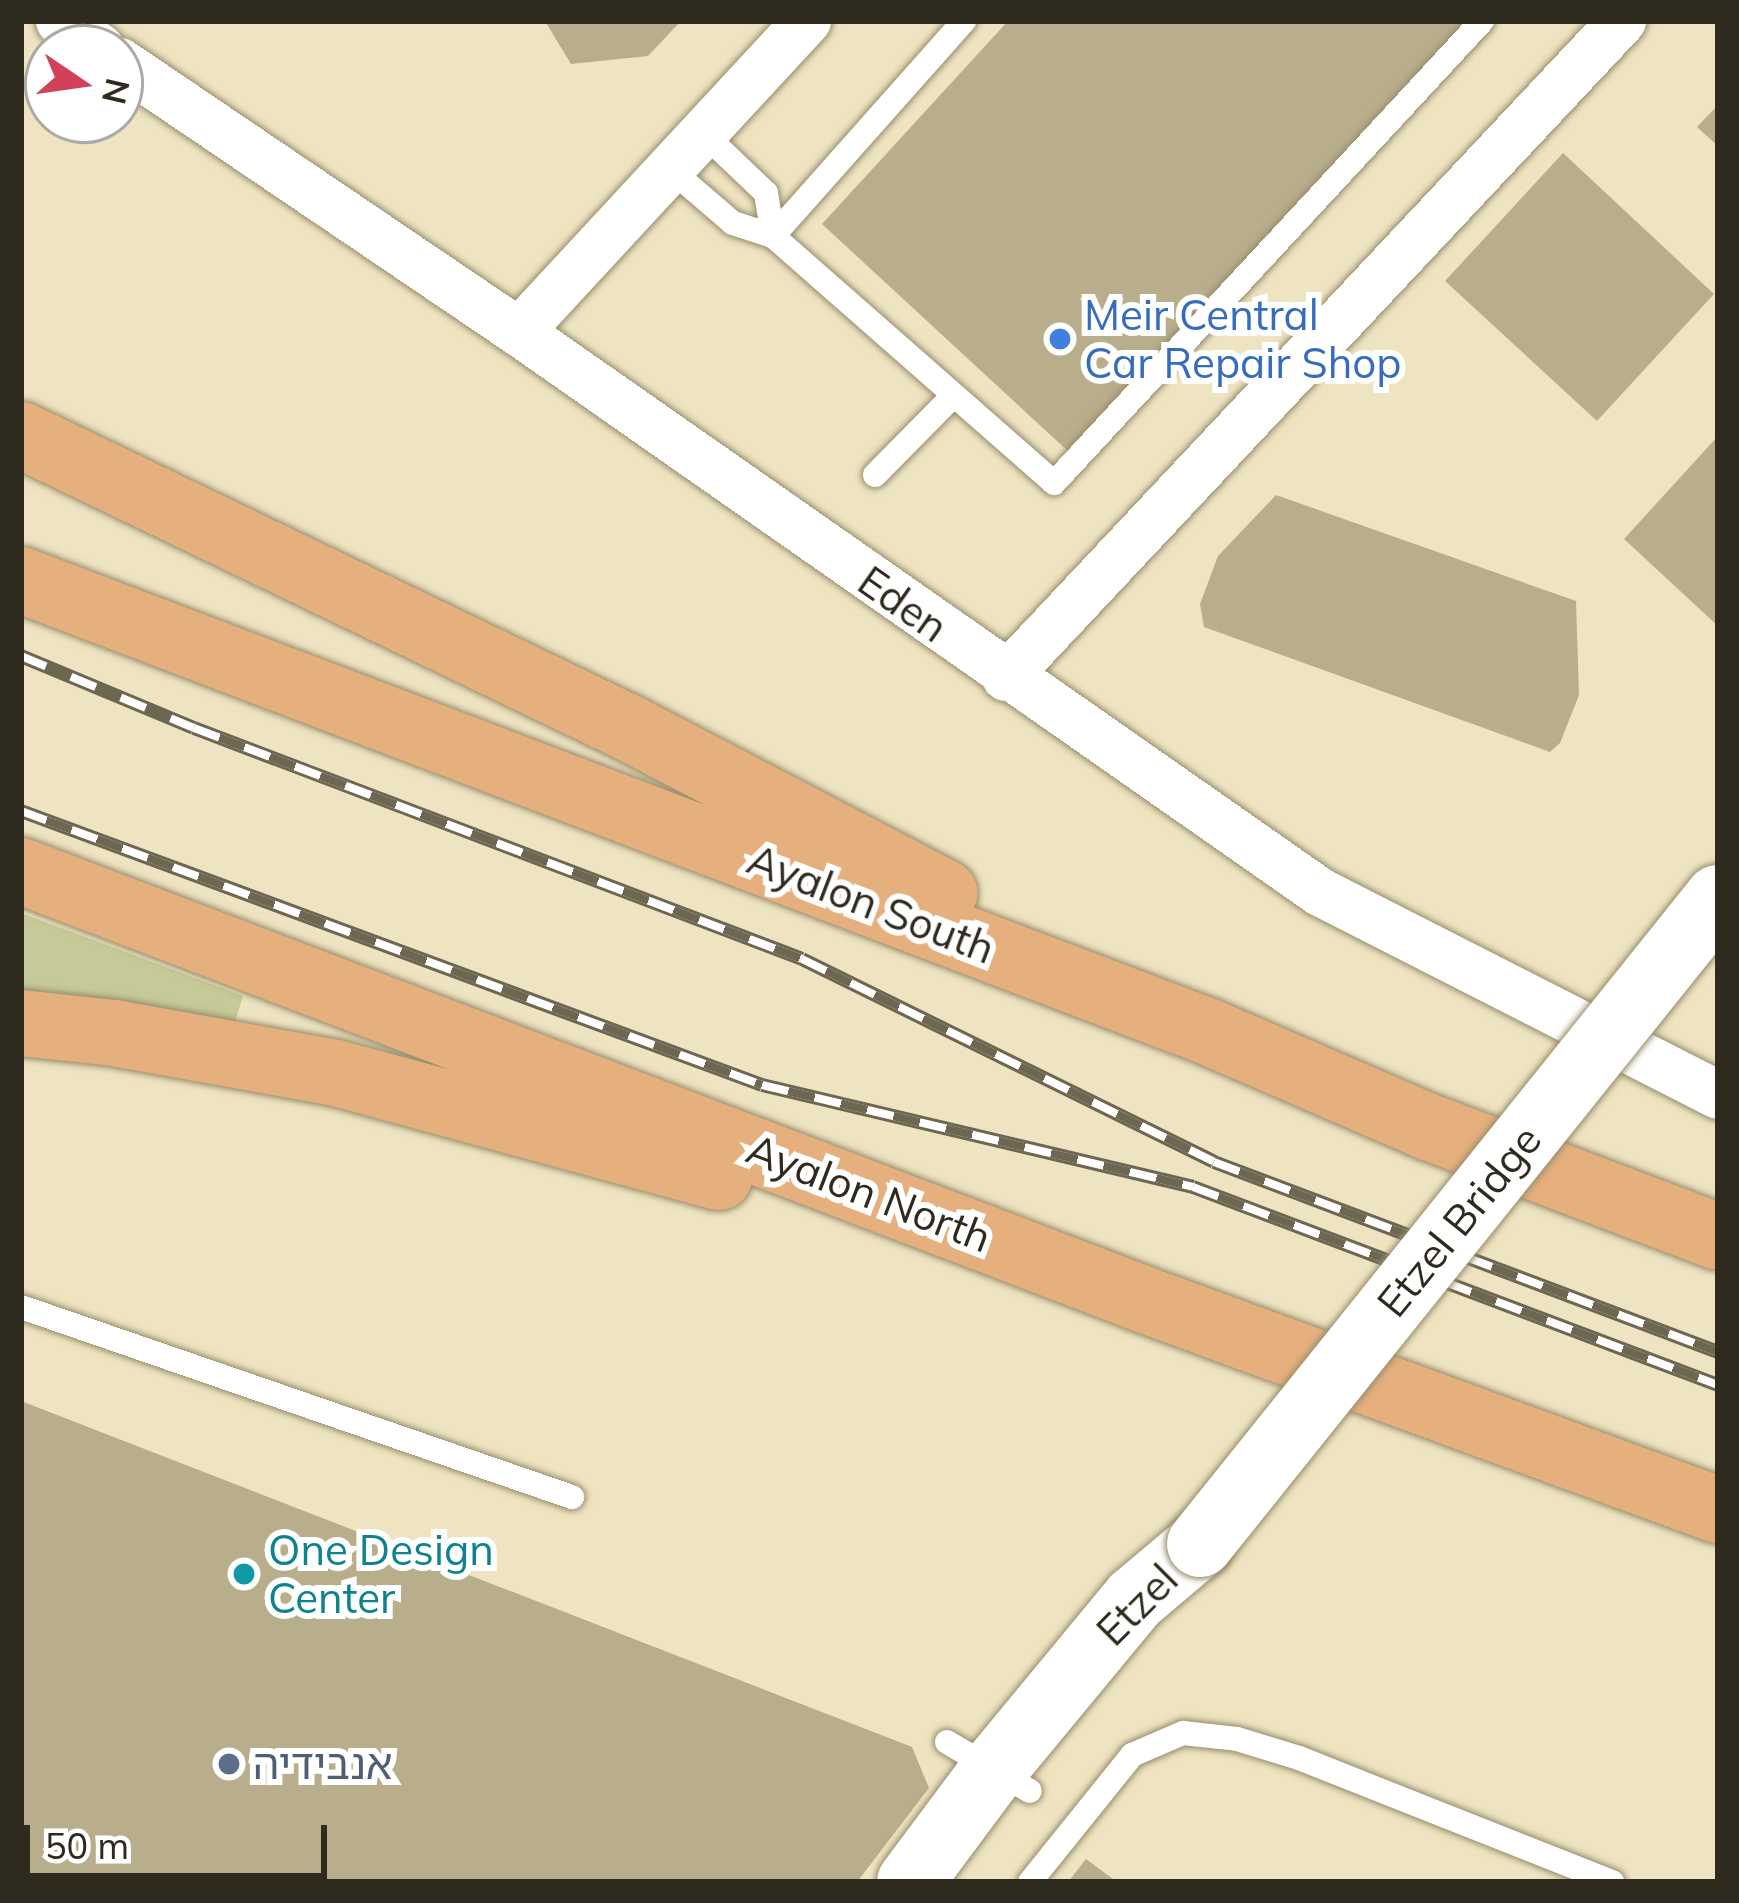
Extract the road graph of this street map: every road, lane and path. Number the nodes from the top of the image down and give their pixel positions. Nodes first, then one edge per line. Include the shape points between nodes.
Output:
1 (807, 21) edge
2 (964, 21) edge
3 (1482, 21) edge
4 (1622, 21) edge
5 (144, 78) edge
6 (703, 133) junction
7 (670, 169) junction
8 (773, 236) junction
9 (519, 332) junction
10 (954, 395) junction
11 (21, 435) edge
12 (21, 466) edge
13 (875, 476) dead end
14 (21, 580) edge
15 (386, 608) junction
16 (1006, 677) junction
17 (21, 871) edge
18 (1718, 898) edge
19 (21, 1023) edge
20 (1208, 1032) junction
21 (1718, 1094) edge
22 (1718, 1237) edge
23 (21, 1307) edge
24 (1278, 1349) junction
25 (572, 1497) dead end
26 (1718, 1510) edge
27 (1200, 1544) joint
28 (991, 1767) junction
29 (910, 1882) edge
30 (961, 1882) edge
31 (1030, 1882) edge
32 (1612, 1882) edge

1 - 6 street
2 - 8 lane
3 - 10 lane via 1054,483
4 - 16 street
5 - 9 street, Eden
6 - 7 street
6 - 8 lane via 766,193
7 - 8 lane via 733,223
7 - 9 street
8 - 10 lane
9 - 16 street, Eden
10 - 13 lane
11 - 15 highway
12 - 15 highway
14 - 20 highway, Ayalon South
15 - 20 highway
16 - 21 street, Eden via 1320,892
17 - 24 highway, Ayalon North
18 - 27 street, Etzel Bridge, bridge
19 - 24 highway via 336,1073 536,1124
20 - 22 highway, Ayalon South
23 - 25 lane
24 - 26 highway, Ayalon North
27 - 28 street, Etzel via 1135,1599
28 - 29 street, Etzel
28 - 30 street, Etzel
31 - 32 lane via 1132,1755 1183,1733 1300,1758

